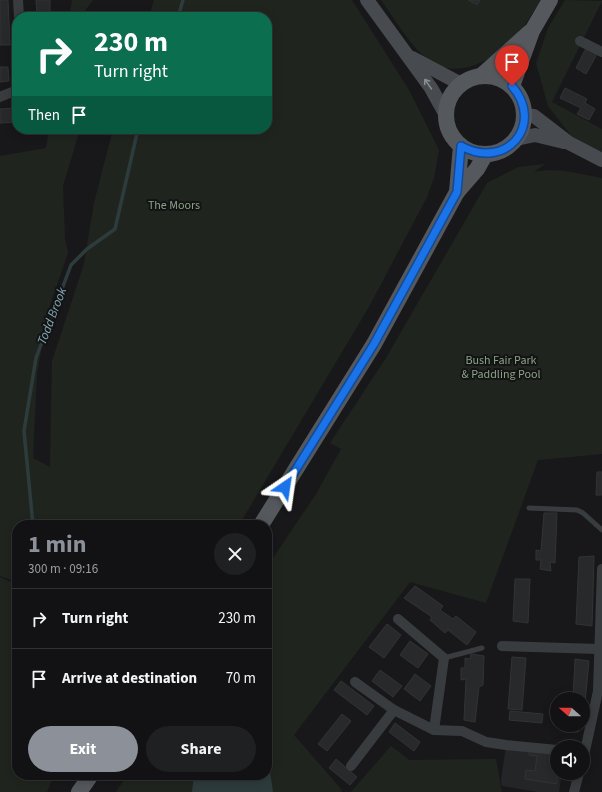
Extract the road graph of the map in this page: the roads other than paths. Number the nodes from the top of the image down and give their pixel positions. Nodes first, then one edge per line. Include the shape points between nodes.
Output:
1 (18, 0) edge
2 (367, 0) edge
3 (550, 0) edge
4 (19, 12) edge
5 (532, 31) junction
6 (580, 41) dead end
7 (602, 52) edge
8 (408, 56) junction
9 (480, 76) junction
10 (460, 84) junction
11 (512, 86) junction
12 (12, 92) edge
13 (0, 97) edge
14 (446, 115) junction
15 (524, 115) junction
16 (516, 139) junction
17 (569, 143) junction
18 (461, 146) junction
19 (485, 155) junction
20 (602, 160) edge
21 (457, 192) junction
22 (529, 508) dead end
23 (264, 520) edge
24 (602, 530) edge
25 (602, 569) edge
26 (398, 619) dead end
27 (502, 646) dead end
28 (482, 648) dead end
29 (599, 649) junction
30 (444, 658) junction
31 (355, 682) dead end
32 (600, 691) edge
33 (394, 710) junction
34 (434, 730) junction
35 (588, 740) edge
36 (550, 749) edge
37 (351, 766) dead end
38 (87, 780) edge
39 (577, 780) edge
40 (79, 792) edge
41 (574, 792) edge

1 - 4 street
2 - 8 street
3 - 5 main road
5 - 9 main road
5 - 11 main road
6 - 7 street
8 - 10 street
14 -> 8 street via 431,88
9 - 10 main road
9 - 11 main road via 502,79
10 - 14 main road via 448,101
11 - 15 main road via 519,94
12 - 13 street
14 - 18 main road via 450,132
15 - 16 main road via 522,128
15 - 17 street via 534,116
16 - 17 street via 535,135
16 - 19 main road via 497,153
17 - 20 street
18 - 19 main road
18 - 21 main road
19 - 21 main road via 477,170
21 - 23 main road via 374,344
22 - 24 lane via 577,510
25 - 29 street
26 - 30 street
27 - 29 street
28 - 30 lane
29 - 32 street
30 - 34 street
31 - 33 street
32 - 35 street
33 - 34 street
33 - 37 street
34 - 36 street via 462,731 486,742
38 - 40 main road
39 - 41 street

